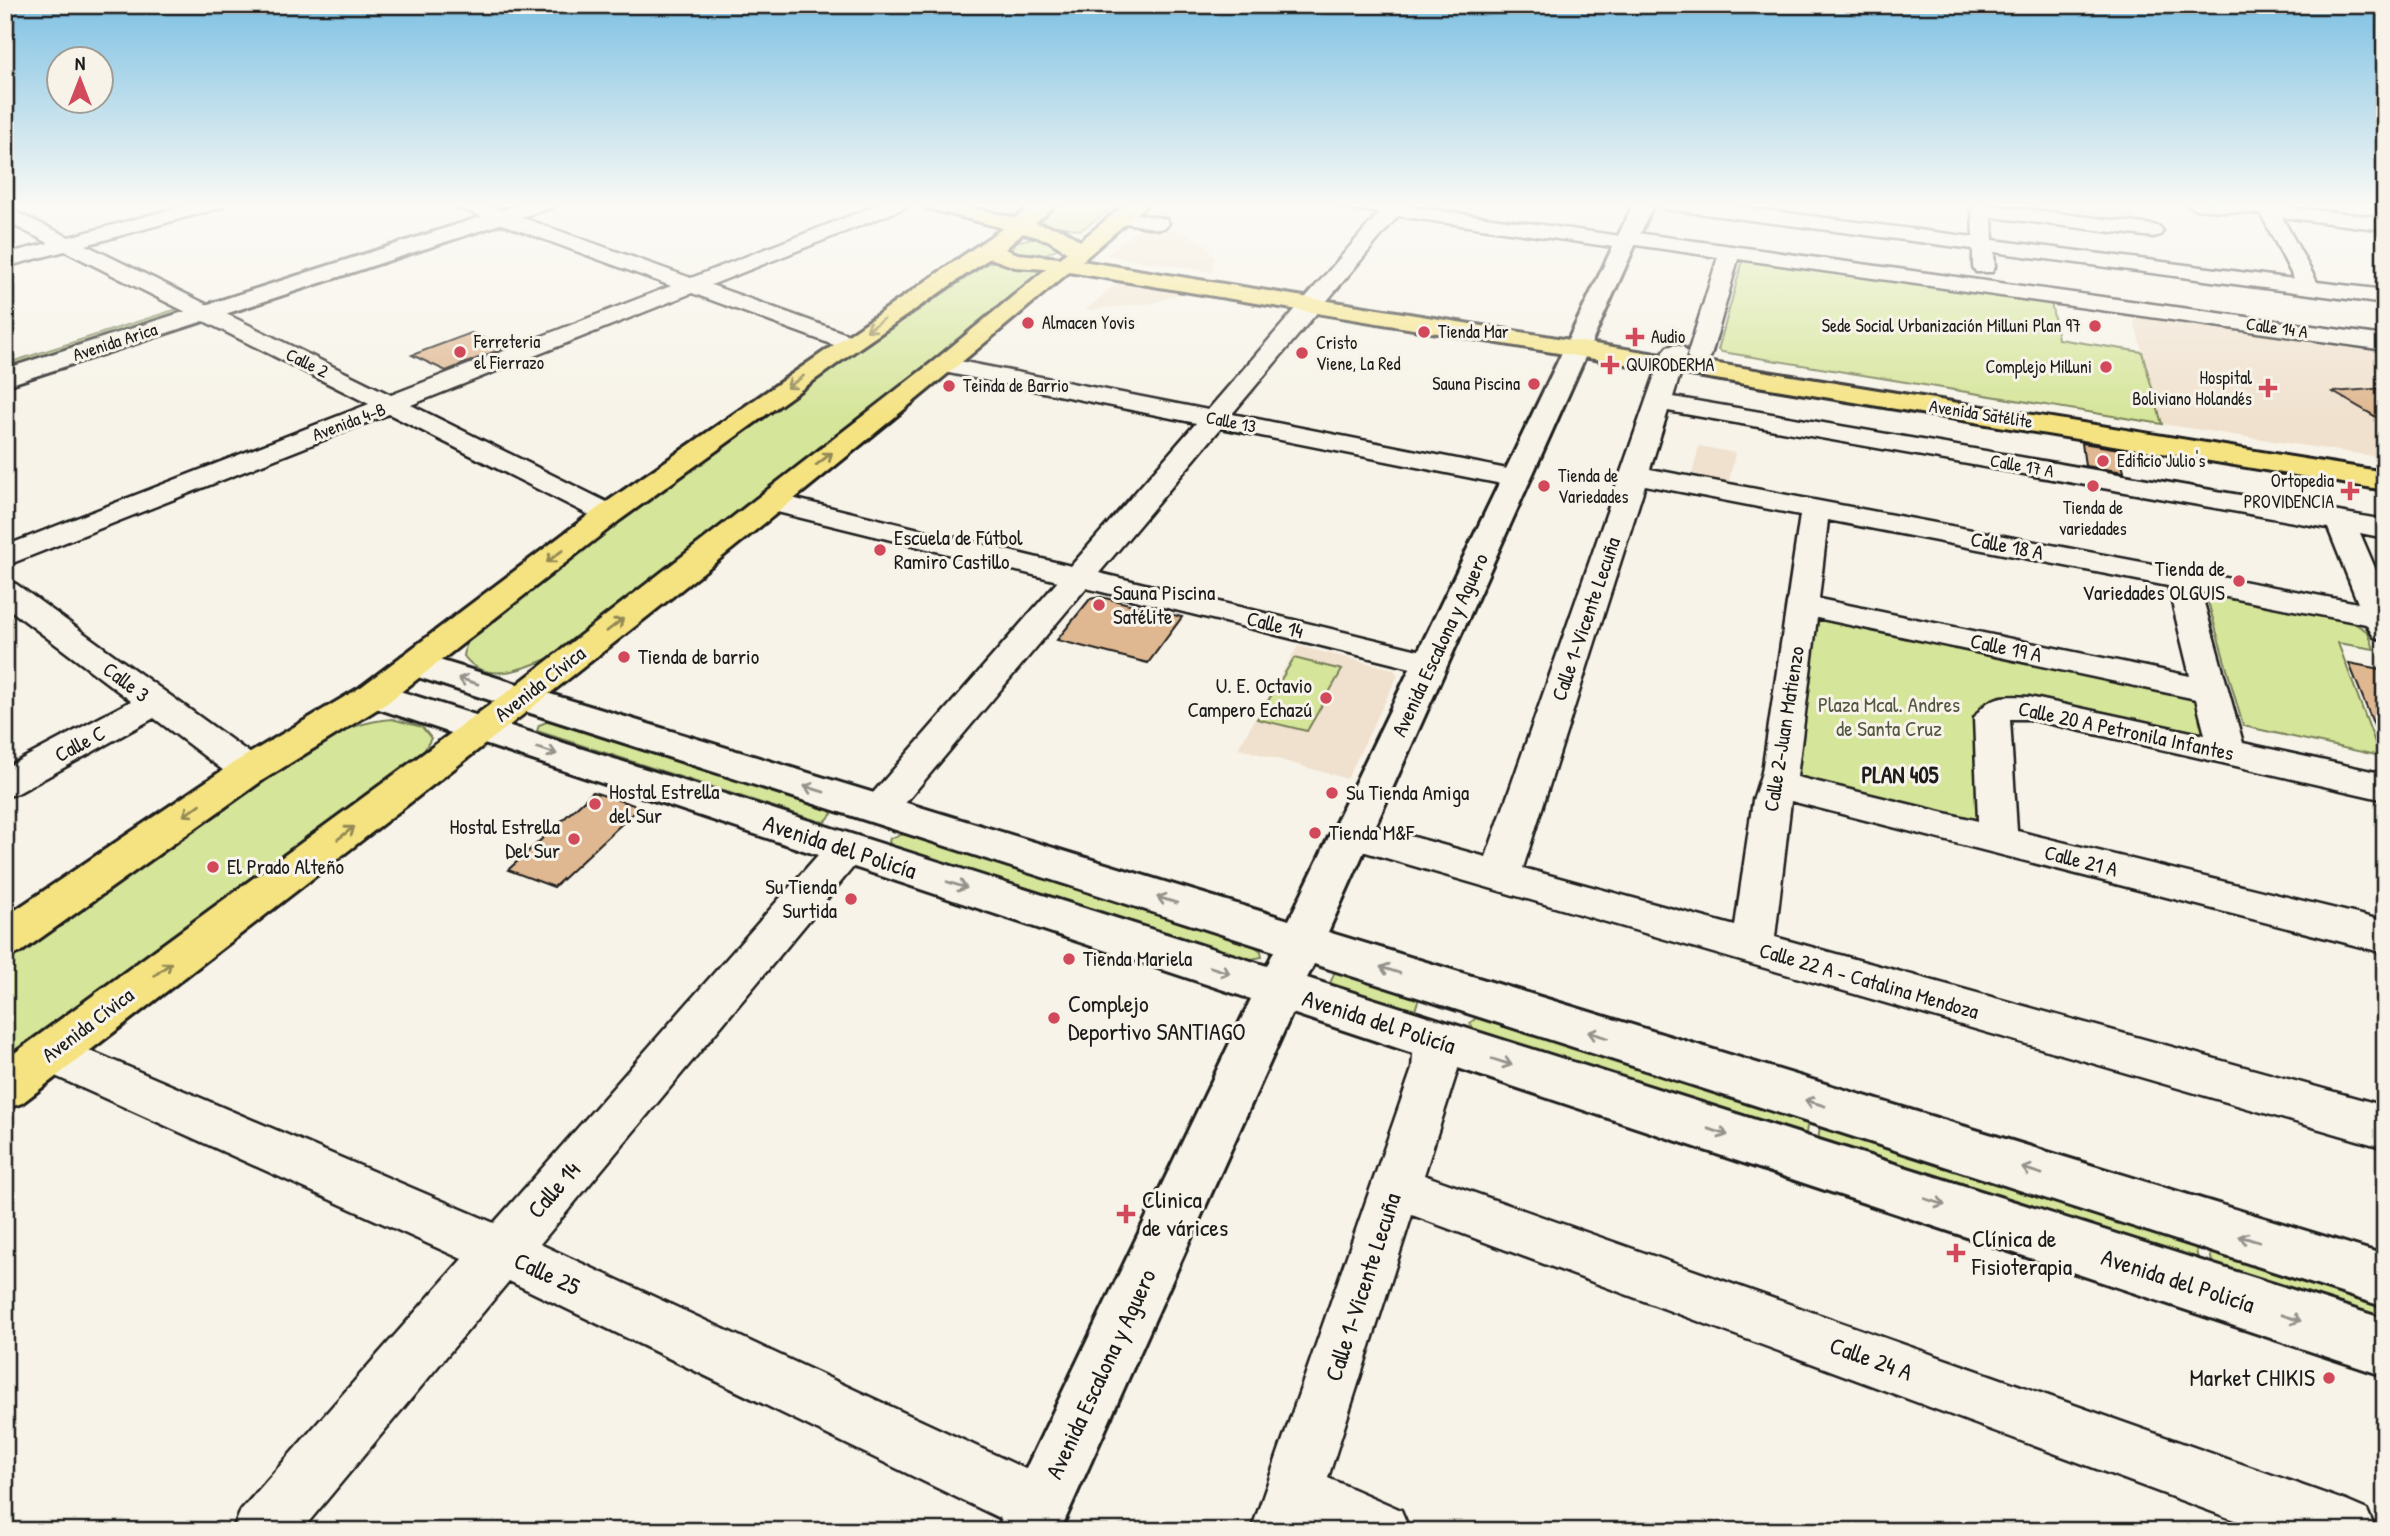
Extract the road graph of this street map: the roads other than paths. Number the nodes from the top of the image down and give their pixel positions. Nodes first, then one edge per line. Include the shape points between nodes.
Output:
1 (129, 275) edge
2 (290, 275) edge
3 (667, 275) edge
4 (716, 275) edge
5 (951, 275) edge
6 (1053, 275) edge
7 (1170, 275) edge
8 (1338, 275) edge
9 (1612, 275) edge
10 (1720, 275) edge
11 (1891, 275) edge
12 (1984, 275) edge
13 (2100, 275) edge
14 (2211, 275) edge
15 (2302, 275) edge
16 (692, 284) junction
17 (2309, 287) junction
18 (1985, 288) junction
19 (2385, 297) edge
20 (1316, 300) junction
21 (2106, 304) junction
22 (193, 308) junction
23 (1580, 342) junction
24 (850, 343) junction
25 (2385, 343) edge
26 (1682, 357) junction
27 (5, 359) edge
28 (944, 365) junction
29 (5, 378) edge
30 (1659, 402) junction
31 (394, 405) junction
32 (1216, 419) junction
33 (2083, 425) junction
34 (2385, 468) edge
35 (1634, 475) junction
36 (1517, 479) junction
37 (2385, 481) edge
38 (771, 502) junction
39 (1815, 510) junction
40 (609, 514) junction
41 (2340, 521) junction
42 (2385, 529) edge
43 (5, 557) edge
44 (1077, 577) junction
45 (2182, 580) junction
46 (5, 591) edge
47 (1802, 605) junction
48 (2382, 623) edge
49 (1431, 663) junction
50 (414, 664) junction
51 (2210, 691) junction
52 (374, 695) junction
53 (523, 698) junction
54 (154, 704) junction
55 (482, 729) junction
56 (2227, 752) junction
57 (248, 771) junction
58 (5, 784) edge
59 (1777, 785) junction
60 (2385, 787) edge
61 (879, 810) junction
62 (1352, 834) junction
63 (1998, 840) junction
64 (846, 849) junction
65 (1500, 876) junction
66 (2385, 937) edge
67 (5, 940) edge
68 (1303, 943) junction
69 (1753, 948) junction
70 (1280, 990) junction
71 (1455, 991) junction
72 (1437, 1041) junction
73 (49, 1053) junction
74 (5, 1088) edge
75 (2385, 1127) edge
76 (1396, 1187) junction
77 (500, 1252) junction
78 (2385, 1281) edge
79 (2385, 1348) edge
80 (1287, 1512) edge
81 (1034, 1518) edge
82 (262, 1531) edge
83 (1380, 1531) edge
84 (2346, 1531) edge

1 - 22 street, Calle 2
2 - 22 main road, Avenida Arica
3 - 16 street
4 - 16 street, Avenida 4-B
5 -> 24 main road
6 - 28 main road, Avenida Cívica
7 - 20 main road, Avenida Satélite
8 - 20 street
9 - 23 main road, Avenida Escalona y Aguero
10 - 26 street, Calle 1-Vicente Lecuña
11 - 18 street, Calle 14 A
12 - 18 street
13 - 21 street
14 - 17 street
15 - 17 street
16 - 24 street
16 - 31 street, Avenida 4-B
17 - 19 street
18 - 21 street, Calle 14 A
20 - 23 main road, Avenida Satélite
20 - 32 street
21 - 25 street, Calle 14 A
22 - 27 main road, Avenida Arica
22 - 29 main road, Avenida Arica
22 - 31 street, Calle 2
23 - 26 main road, Avenida Satélite
23 - 36 main road, Avenida Escalona y Aguero
24 -> 40 main road
26 - 30 street, Calle 1-Vicente Lecuña
26 - 33 main road, Avenida Satélite
28 - 32 street, Calle 13
38 -> 28 main road, Avenida Cívica
30 - 35 street, Calle 1-Vicente Lecuña
30 - 41 street, Calle 17 A
31 - 40 street, Calle 2
31 - 43 street, Avenida 4-B
32 - 36 street, Calle 13
32 - 44 street
33 - 34 main road, Avenida Satélite
33 - 37 main road, Avenida Satélite
35 - 39 street, Calle 18 A
35 - 65 street, Calle 1-Vicente Lecuña
36 - 49 main road, Avenida Escalona y Aguero
38 - 44 street, Calle 14
53 -> 38 main road, Avenida Cívica
39 - 45 street, Calle 18 A
39 - 47 street, Calle 2-Juan Matienzo
40 -> 50 main road
41 - 42 street, Calle 17 A
41 - 48 street
44 - 49 street, Calle 14
44 - 61 street
45 - 48 street, Calle 18 A
45 - 51 street
46 - 54 street, Calle 3
47 - 51 street, Calle 19 A
47 - 59 street, Calle 2-Juan Matienzo
49 - 62 main road, Avenida Escalona y Aguero
50 - 52 main road
53 -> 50 main road
51 - 56 street
52 - 55 main road, Avenida del Policía
52 - 57 main road
53 - 55 main road, Avenida Cívica
61 -> 53 main road
54 - 57 street, Calle 3
54 - 58 street, Calle C
55 -> 64 main road, Avenida del Policía
73 -> 55 main road, Avenida Cívica
56 - 60 street, Calle 20 A Petronila Infantes
56 - 63 street, Calle 20 A Petronila Infantes via 2029,708 2003,707 1992,718
57 -> 67 main road
59 - 63 street, Calle 21 A
59 - 69 street, Calle 2-Juan Matienzo
61 - 64 main road
68 -> 61 main road
62 - 65 street, Calle 22 A - Catalina Mendoza
62 - 68 main road, Avenida Escalona y Aguero
63 - 66 street, Calle 21 A
64 -> 70 main road, Avenida del Policía
64 - 77 street, Calle 14
65 - 69 street, Calle 22 A - Catalina Mendoza
68 - 70 main road, Avenida Escalona y Aguero
71 -> 68 main road
69 - 75 street, Calle 22 A - Catalina Mendoza
70 - 72 main road, Avenida del Policía
70 - 81 main road, Avenida Escalona y Aguero
71 - 72 main road
78 -> 71 main road
72 - 76 street, Calle 1-Vicente Lecuña via 1435,1069
72 -> 79 main road, Avenida del Policía
73 - 74 main road, Avenida Cívica
73 - 77 street, Calle 25
76 - 80 street, Calle 1-Vicente Lecuña
76 - 84 street, Calle 24 A
77 - 81 street, Calle 25
77 - 82 street, Calle 14
80 - 83 street

